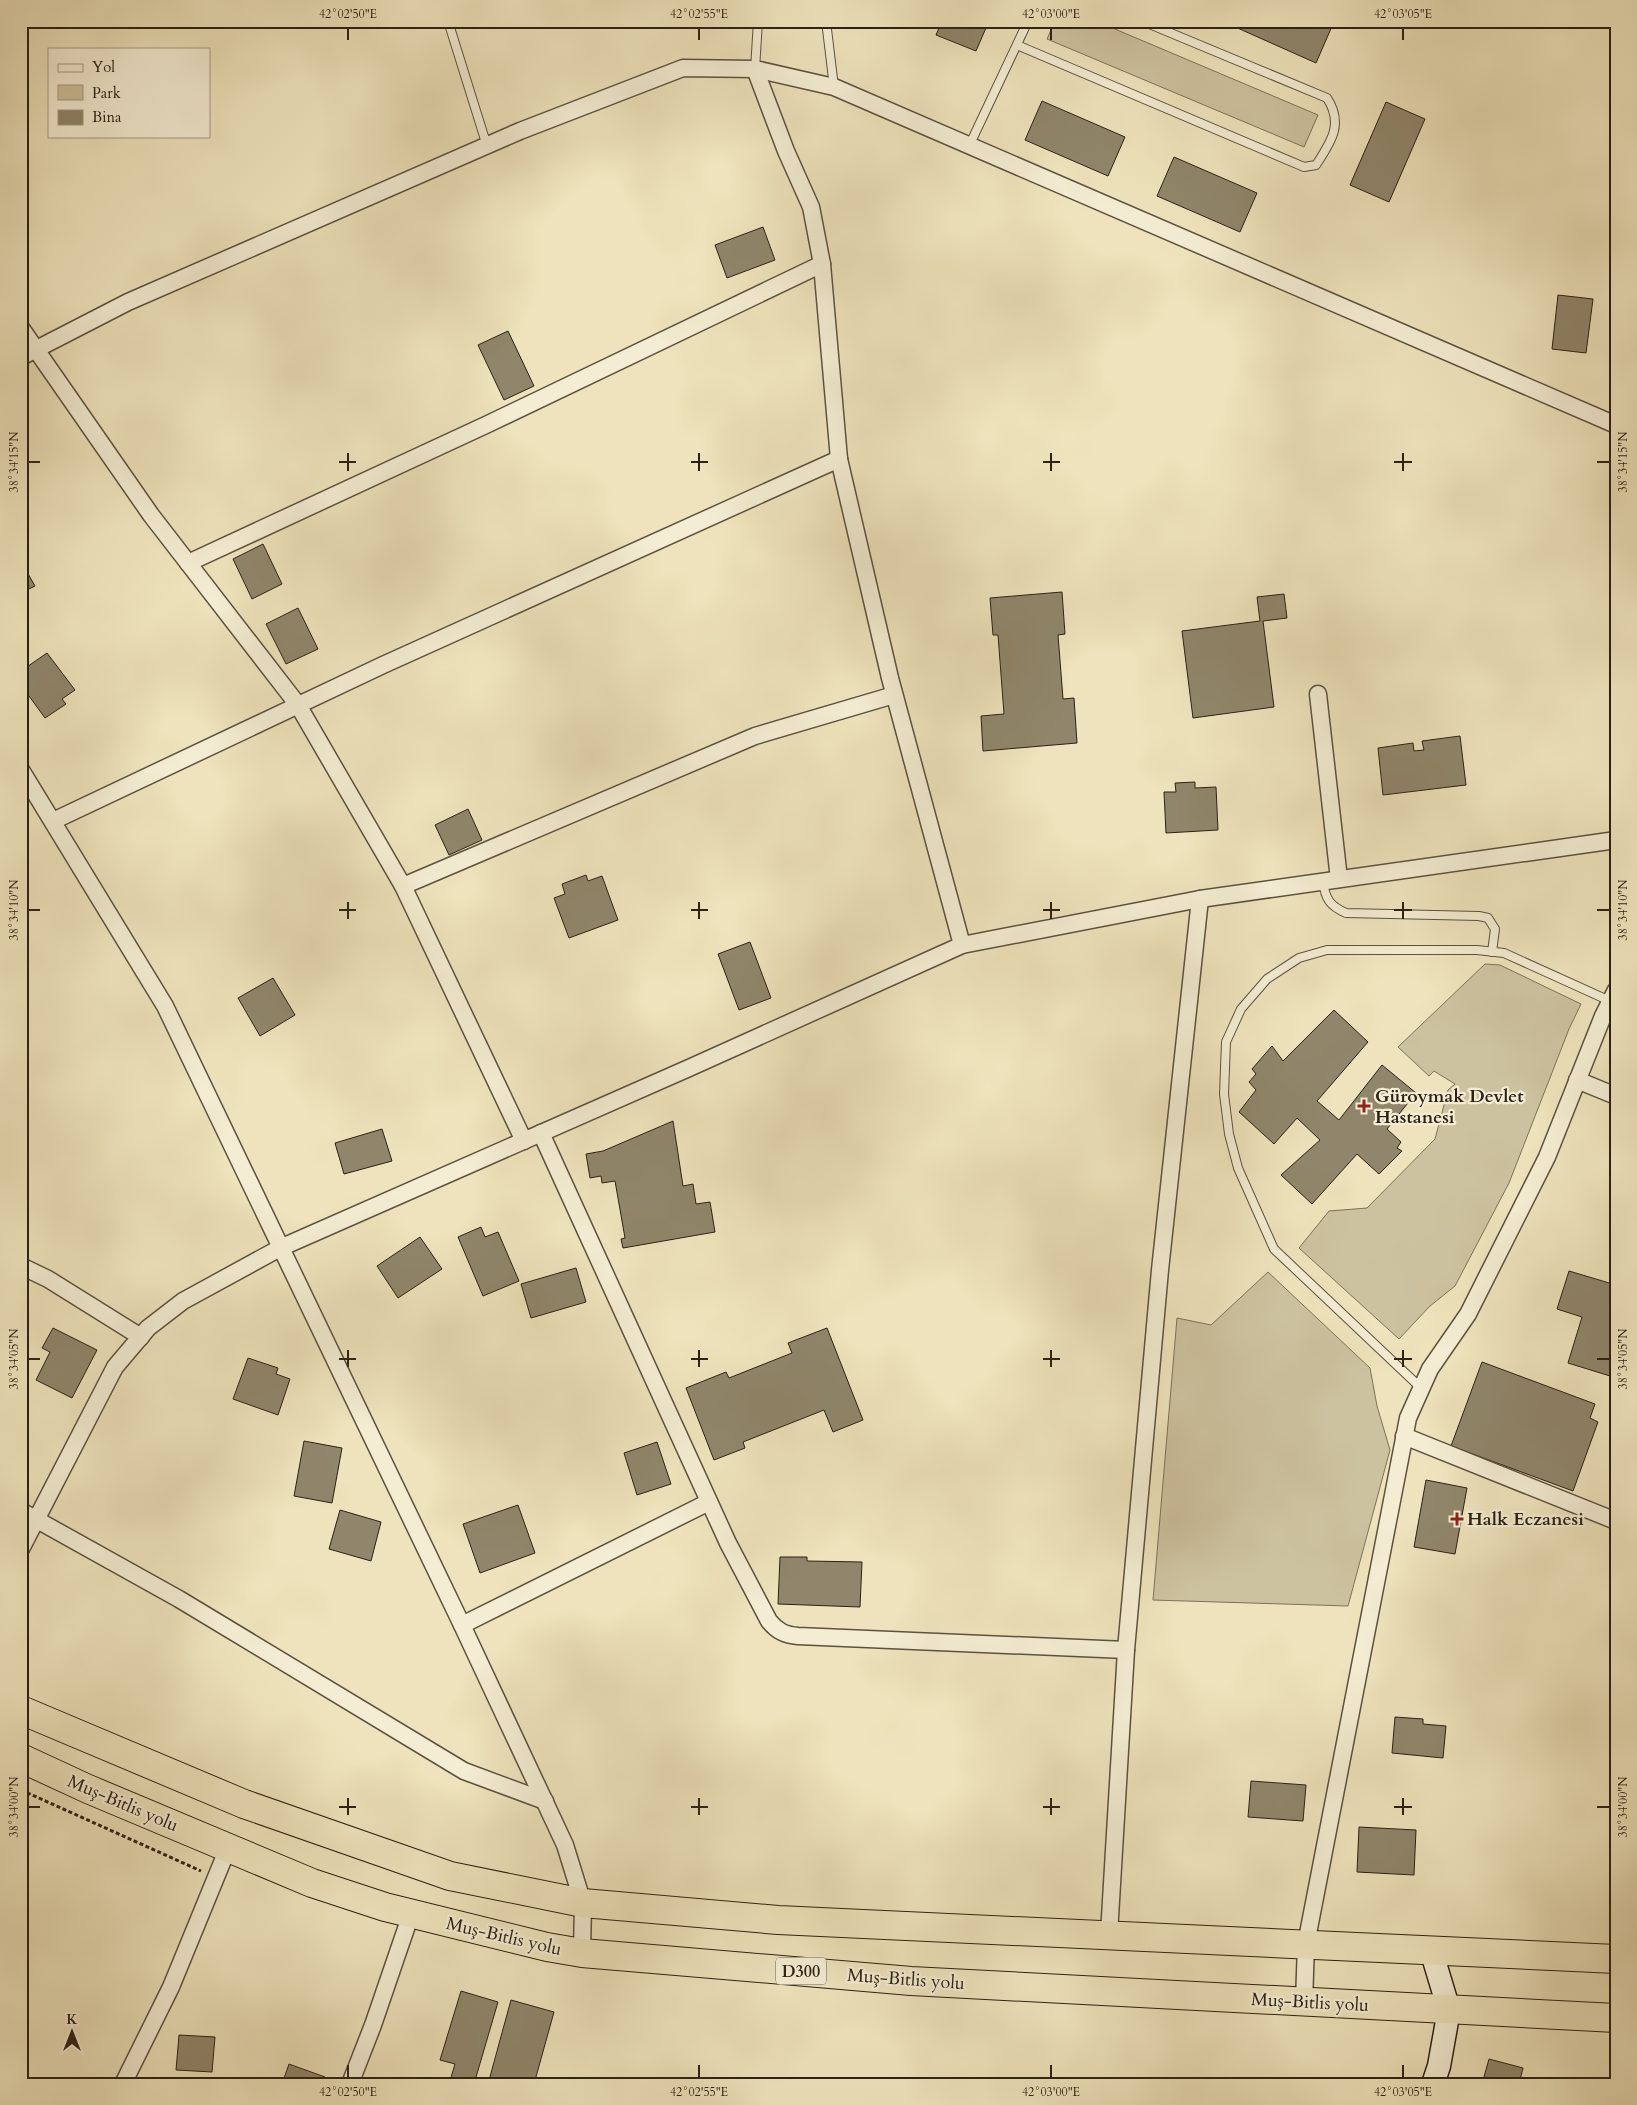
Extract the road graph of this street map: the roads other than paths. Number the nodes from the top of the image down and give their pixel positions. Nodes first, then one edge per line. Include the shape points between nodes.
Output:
1 (448, 21) edge
2 (758, 21) edge
3 (826, 21) edge
4 (1028, 21) edge
5 (1142, 21) edge
6 (1017, 45) junction
7 (755, 69) junction
8 (834, 87) junction
9 (970, 144) junction
10 (487, 146) junction
11 (822, 264) junction
12 (21, 328) edge
13 (37, 349) junction
14 (21, 358) edge
15 (1614, 421) edge
16 (840, 459) junction
17 (188, 563) junction
18 (1318, 694) dead end
19 (894, 695) junction
20 (298, 705) junction
21 (21, 770) edge
22 (53, 821) junction
23 (1616, 840) edge
24 (1331, 880) junction
25 (403, 886) junction
26 (1200, 898) junction
27 (962, 945) junction
28 (1492, 952) junction
29 (1613, 995) edge
30 (1577, 1080) junction
31 (1616, 1096) edge
32 (541, 1133) junction
33 (524, 1140) junction
34 (280, 1248) junction
35 (21, 1266) edge
36 (141, 1337) junction
37 (1421, 1388) junction
38 (1404, 1436) junction
39 (709, 1502) junction
40 (21, 1511) edge
41 (37, 1520) junction
42 (1616, 1521) edge
43 (21, 1549) edge
44 (462, 1625) junction
45 (1126, 1650) junction
46 (21, 1710) edge
47 (21, 1758) edge
48 (545, 1801) junction
49 (228, 1848) junction
50 (583, 1903) junction
51 (411, 1914) junction
52 (1109, 1934) junction
53 (1306, 1944) junction
54 (1431, 1950) junction
55 (582, 1953) junction
56 (1616, 1959) edge
57 (1304, 2002) junction
58 (1449, 2010) junction
59 (1616, 2018) edge
60 (123, 2084) edge
61 (350, 2084) edge
62 (1433, 2084) edge

1 - 10 lane
2 - 7 lane
3 - 8 lane
4 - 6 lane
5 - 6 lane via 1327,98 1334,109 1336,122 1316,165 1304,167
6 - 9 lane
7 - 8 street
7 - 10 street via 683,68
7 - 11 street via 811,207
8 - 9 street
9 - 15 street
10 - 13 street via 128,302
11 - 16 street
11 - 17 street
12 - 13 street
13 - 14 street
13 - 17 street
16 - 19 street
16 - 20 street
17 - 20 street
18 - 24 street
19 - 25 street via 755,736
19 - 27 street
20 - 22 street
20 - 25 street
21 - 22 street
22 - 34 street via 165,1006
23 - 24 street
24 - 26 street
24 - 28 lane via 1325,897 1330,904 1346,913 1488,918 1495,928
25 - 33 street
26 - 27 street
26 - 45 street via 1160,1270
27 - 32 street
28 - 29 lane via 1504,953
28 - 37 lane via 1327,950 1299,958 1267,979 1241,1009 1226,1042 1224,1094 1229,1134 1238,1168 1274,1249
29 - 30 street
30 - 31 street
30 - 37 street via 1547,1157 1468,1314 1430,1369
32 - 33 street
32 - 39 street
33 - 34 street
34 - 36 street via 183,1301
34 - 44 street
35 - 36 street via 48,1279
36 - 41 street via 115,1367
37 - 38 street
38 - 42 street
38 - 53 street
39 - 44 street
39 - 45 street via 769,1621 784,1633
40 - 41 street
41 - 43 street
41 - 48 street via 179,1599 464,1771
44 - 48 street
45 - 52 street
46 - 50 highway via 244,1804 450,1876
47 - 49 highway, Muş-Bitlis yolu / D300
48 - 50 street via 565,1845
49 - 51 highway, Muş-Bitlis yolu / D300 via 312,1883
49 - 60 street via 171,1987
50 - 52 highway via 778,1920
50 - 55 street
51 - 55 highway, Muş-Bitlis yolu / D300
51 - 61 street
52 - 53 highway
53 - 54 highway
53 - 57 street
54 - 56 highway
54 - 58 street
55 - 57 highway, Muş-Bitlis yolu / D300 via 911,1980
57 - 58 highway, Muş-Bitlis yolu / D300
58 - 59 highway, Muş-Bitlis yolu / D300
58 - 62 street

